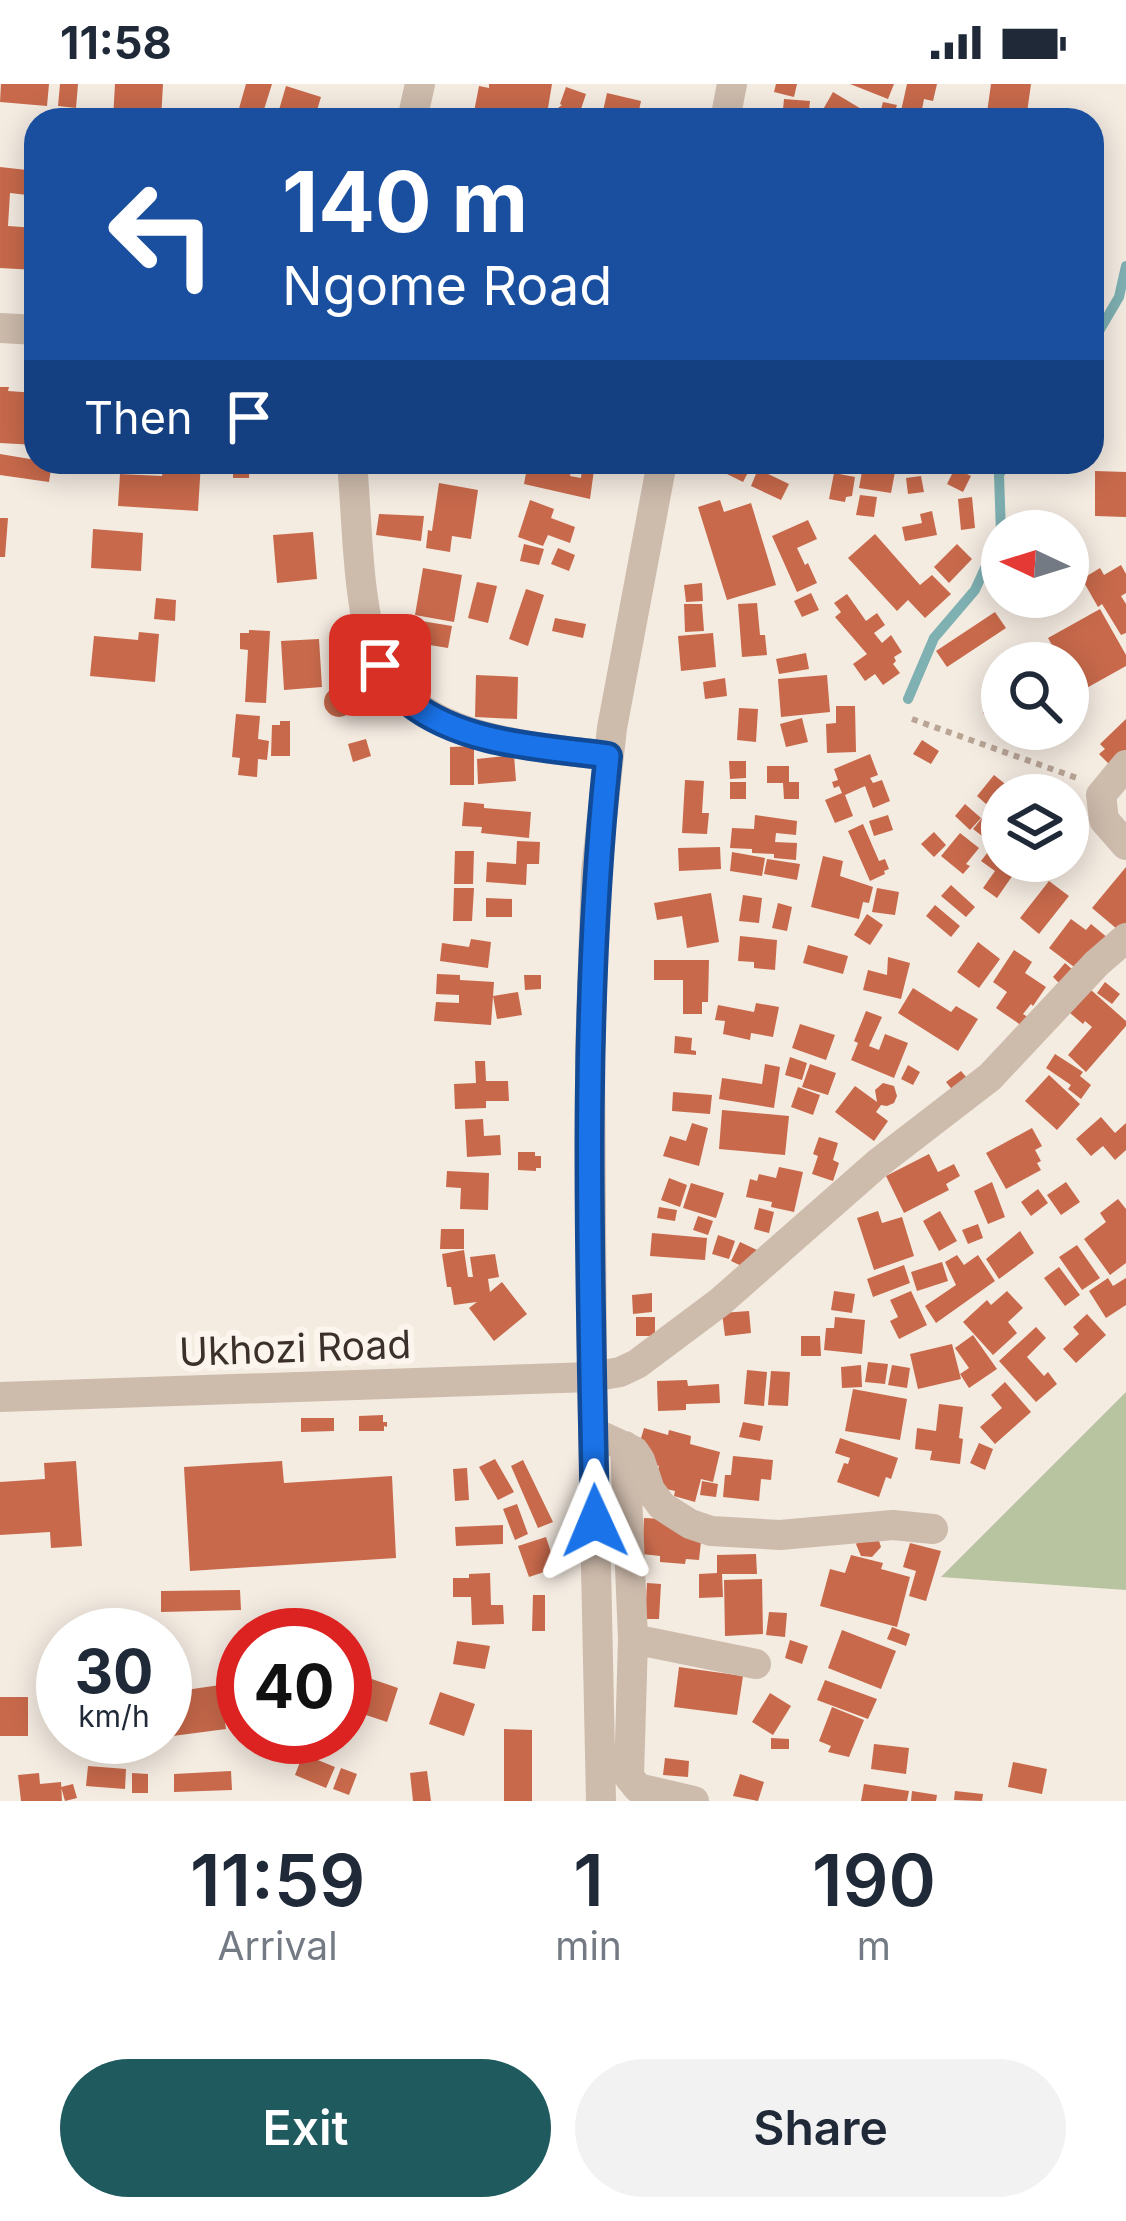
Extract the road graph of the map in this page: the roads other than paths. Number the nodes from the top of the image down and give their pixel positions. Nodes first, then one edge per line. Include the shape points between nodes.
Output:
1 (353, 474) edge
2 (660, 474) edge
3 (608, 756) junction
4 (1115, 777) edge
5 (1126, 845) edge
6 (1126, 938) edge
7 (592, 1377) junction
8 (0, 1397) edge
9 (593, 1432) junction
10 (625, 1446) junction
11 (933, 1529) dead end
12 (633, 1639) junction
13 (756, 1664) dead end
14 (601, 1801) edge
15 (694, 1801) edge

1 - 3 street via 371,642 407,701 453,727
2 - 3 street
3 - 7 street via 590,1051
4 - 5 street via 1101,795 1104,820
6 - 7 street, Ukhozi Road via 990,1077 720,1302 637,1364
7 - 8 street, Ukhozi Road
7 - 9 street
9 - 10 street
9 - 14 street
10 - 11 street via 662,1506 711,1531
10 - 12 street
12 - 13 street
12 - 15 street via 629,1778 638,1788

